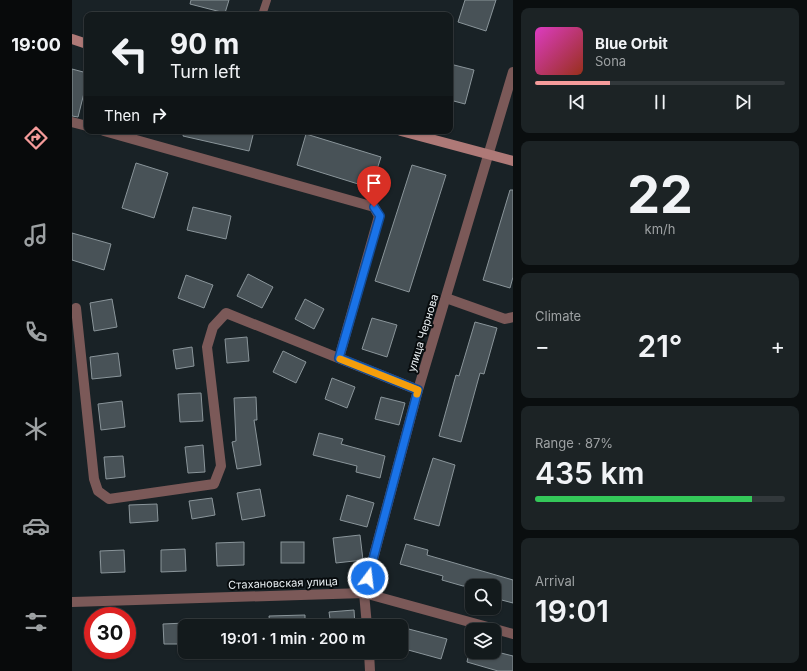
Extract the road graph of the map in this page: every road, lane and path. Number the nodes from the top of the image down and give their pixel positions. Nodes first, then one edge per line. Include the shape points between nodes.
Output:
1 (267, 0) edge
2 (263, 12) edge
3 (72, 39) edge
4 (84, 43) edge
5 (513, 72) edge
6 (72, 122) edge
7 (84, 125) edge
8 (121, 134) edge
9 (412, 134) edge
10 (489, 155) junction
11 (513, 161) edge
12 (446, 298) junction
13 (76, 308) dead end
14 (513, 317) edge
15 (339, 358) junction
16 (418, 390) junction
17 (364, 592) junction
18 (72, 602) edge
19 (366, 619) edge
20 (513, 634) edge
21 (369, 659) edge
22 (370, 671) edge

1 - 2 lane
3 - 4 main road
5 - 10 street, улица Чернова
6 - 7 street
8 - 15 street via 374,207 380,216
9 - 10 main road
10 - 11 main road
10 - 12 street, улица Чернова
12 - 14 street via 505,319
12 - 16 street, улица Чернова
13 - 15 street via 94,479 98,491 110,499 214,484 222,466 207,347 214,327 226,313
15 - 16 street
16 - 17 street, улица Чернова
17 - 18 street, Стахановская улица
17 - 19 street, улица Чернова
17 - 20 street, Стахановская улица
21 - 22 street

